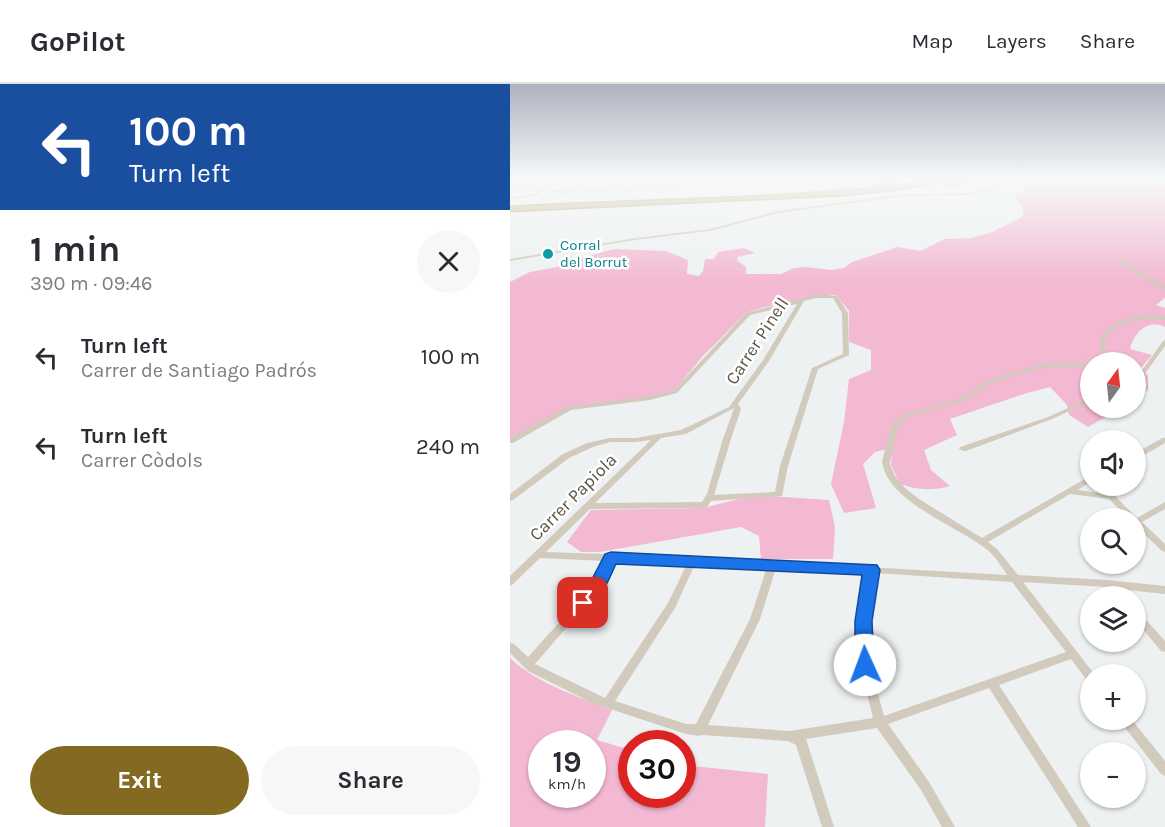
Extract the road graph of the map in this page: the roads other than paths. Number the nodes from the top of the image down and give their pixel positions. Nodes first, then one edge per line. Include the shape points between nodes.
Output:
1 (772, 214) edge
2 (510, 260) edge
3 (1119, 260) dead end
4 (1165, 289) edge
5 (803, 299) junction
6 (1165, 318) edge
7 (1165, 342) edge
8 (1102, 352) edge
9 (1080, 365) edge
10 (1146, 365) edge
11 (734, 403) junction
12 (1080, 403) edge
13 (659, 435) junction
14 (1165, 440) edge
15 (510, 441) edge
16 (963, 449) dead end
17 (1146, 450) edge
18 (1080, 485) edge
19 (1069, 491) junction
20 (1111, 497) joint
21 (510, 498) edge
22 (706, 501) junction
23 (1165, 505) edge
24 (589, 506) junction
25 (1123, 508) edge
26 (1146, 516) edge
27 (1146, 529) edge
28 (982, 541) junction
29 (1165, 549) edge
30 (539, 555) junction
31 (611, 558) junction
32 (693, 560) junction
33 (773, 564) junction
34 (871, 570) junction
35 (1015, 579) junction
36 (510, 582) edge
37 (1108, 584) joint
38 (1165, 590) edge
39 (1146, 626) edge
40 (510, 647) edge
41 (1165, 648) edge
42 (1073, 654) junction
43 (528, 664) junction
44 (1081, 664) edge
45 (991, 682) junction
46 (607, 704) junction
47 (880, 722) junction
48 (1133, 730) edge
49 (699, 731) junction
50 (790, 736) junction
51 (1165, 770) edge
52 (828, 827) edge
53 (949, 827) edge
54 (1085, 827) edge

1 - 2 street via 711,230
3 - 4 street
5 - 11 street, Carrer Pinell via 766,361
5 - 15 street via 748,314 675,392 569,408
5 - 22 street via 835,297 839,301 845,313 846,355 815,369 779,494
6 - 8 street via 1134,319 1110,329 1102,342
7 - 10 street
9 - 28 street via 1047,365 1015,373 988,383 961,400 908,415 896,423 885,462 894,480 912,498
11 - 13 street, Carrer Pinell via 682,432
11 - 22 street via 738,409
12 - 16 street
13 - 21 street, Carrer Pinell via 590,445 566,456
13 - 24 street, Carrer Papiola
14 - 17 street
18 - 19 street
19 - 20 street
19 - 28 street
20 - 25 street
22 - 24 street
23 - 26 street
24 - 30 street, Carrer Papiola
27 - 29 street
28 - 35 street
30 - 31 street
30 - 36 street, Carrer Papiola
31 - 32 street
31 - 43 street via 596,587
32 - 33 street
32 - 46 street via 672,605
33 - 34 street
33 - 49 street via 755,619
34 - 35 street
34 - 47 street via 864,621 865,665
35 - 37 street
35 - 42 street
37 - 38 street
39 - 41 street
40 - 43 street
42 - 44 street
42 - 45 street
43 - 46 street
45 - 47 street
45 - 54 street
46 - 49 street
47 - 50 street
47 - 53 street
48 - 51 street
49 - 50 street
50 - 52 street via 801,741

